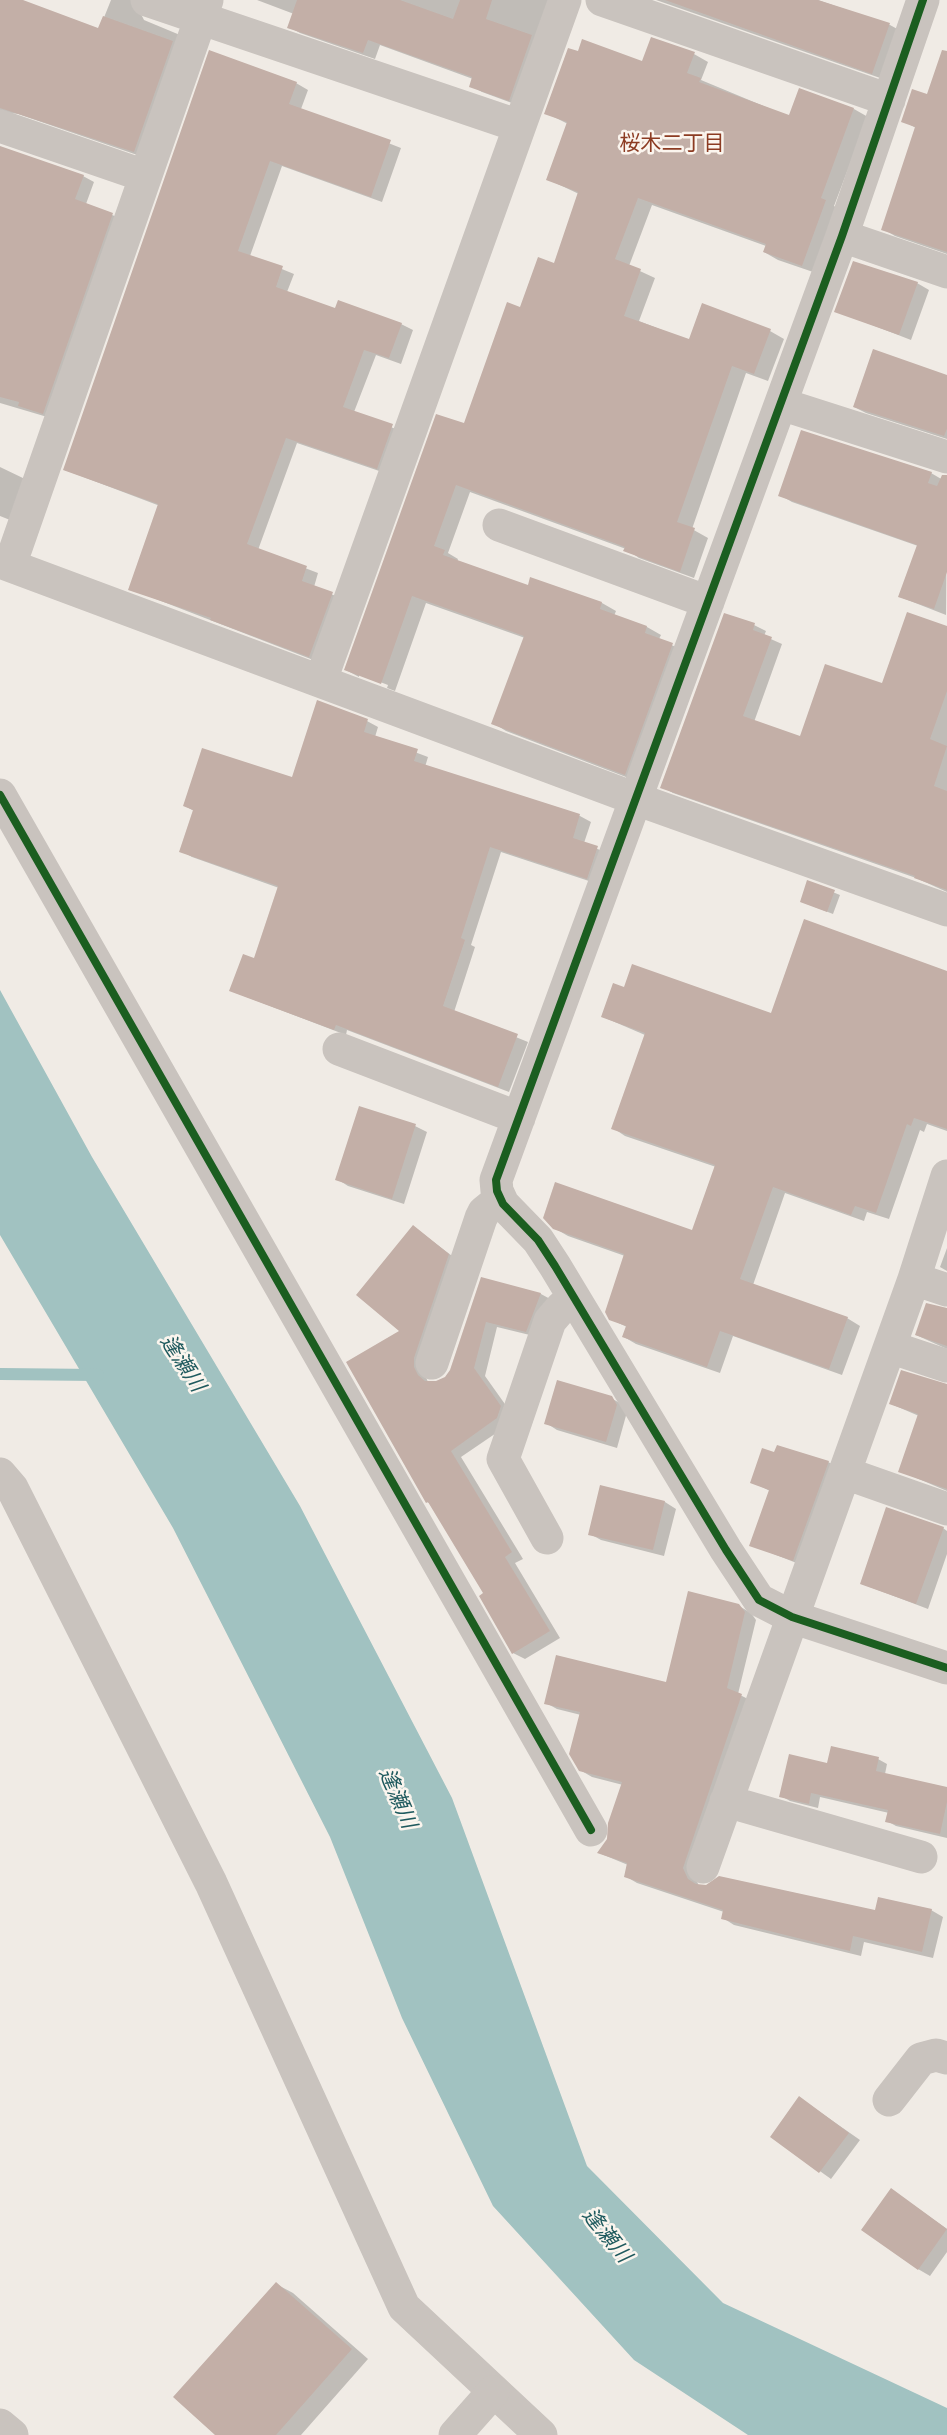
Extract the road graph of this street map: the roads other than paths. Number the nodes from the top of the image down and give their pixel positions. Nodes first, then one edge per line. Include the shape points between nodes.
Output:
1 (147, 0) edge
2 (565, 0) edge
3 (602, 0) edge
4 (923, 0) edge
5 (204, 9) edge
6 (889, 100) junction
7 (0, 126) edge
8 (519, 126) junction
9 (146, 176) junction
10 (842, 236) junction
11 (947, 272) edge
12 (781, 404) junction
13 (947, 457) edge
14 (499, 525) dead end
15 (5, 564) edge
16 (708, 602) junction
17 (321, 680) junction
18 (0, 795) edge
19 (636, 799) junction
20 (947, 910) edge
21 (339, 1049) dead end
22 (519, 1118) junction
23 (947, 1176) edge
24 (500, 1199) junction
25 (914, 1279) junction
26 (947, 1290) edge
27 (575, 1300) junction
28 (890, 1347) junction
29 (432, 1363) dead end
30 (947, 1365) edge
31 (845, 1473) junction
32 (0, 1474) edge
33 (947, 1509) edge
34 (547, 1538) dead end
35 (792, 1617) junction
36 (947, 1668) edge
37 (726, 1801) junction
38 (591, 1830) dead end
39 (921, 1857) dead end
40 (703, 1867) dead end
41 (947, 2058) edge
42 (889, 2100) dead end
43 (493, 2392) junction
44 (0, 2425) edge
45 (12, 2435) edge
46 (455, 2435) edge
47 (541, 2435) edge

1 - 5 street
2 - 8 street
3 - 6 street
4 - 6 street
5 - 8 street
5 - 9 street
6 - 10 street
7 - 9 street
8 - 17 street
9 - 15 street
10 - 11 street
10 - 12 street
12 - 13 street
12 - 16 street
14 - 16 street
15 - 17 street
16 - 19 street
17 - 19 street
18 - 38 street
19 - 20 street
19 - 22 street
21 - 22 street
22 - 24 street via 499,1171
23 - 25 street
24 - 27 street via 538,1240
24 - 29 street via 481,1218
25 - 26 street
25 - 28 street
27 - 34 street via 562,1307 550,1321 503,1459
27 - 35 street via 759,1600
28 - 30 street
28 - 31 street
31 - 33 street
31 - 35 street
32 - 43 street via 12,1488 211,1883 404,2307
35 - 36 street
35 - 37 street
37 - 39 street
37 - 40 street
41 - 42 street via 936,2055 921,2060
43 - 46 street
43 - 47 street
44 - 45 street

